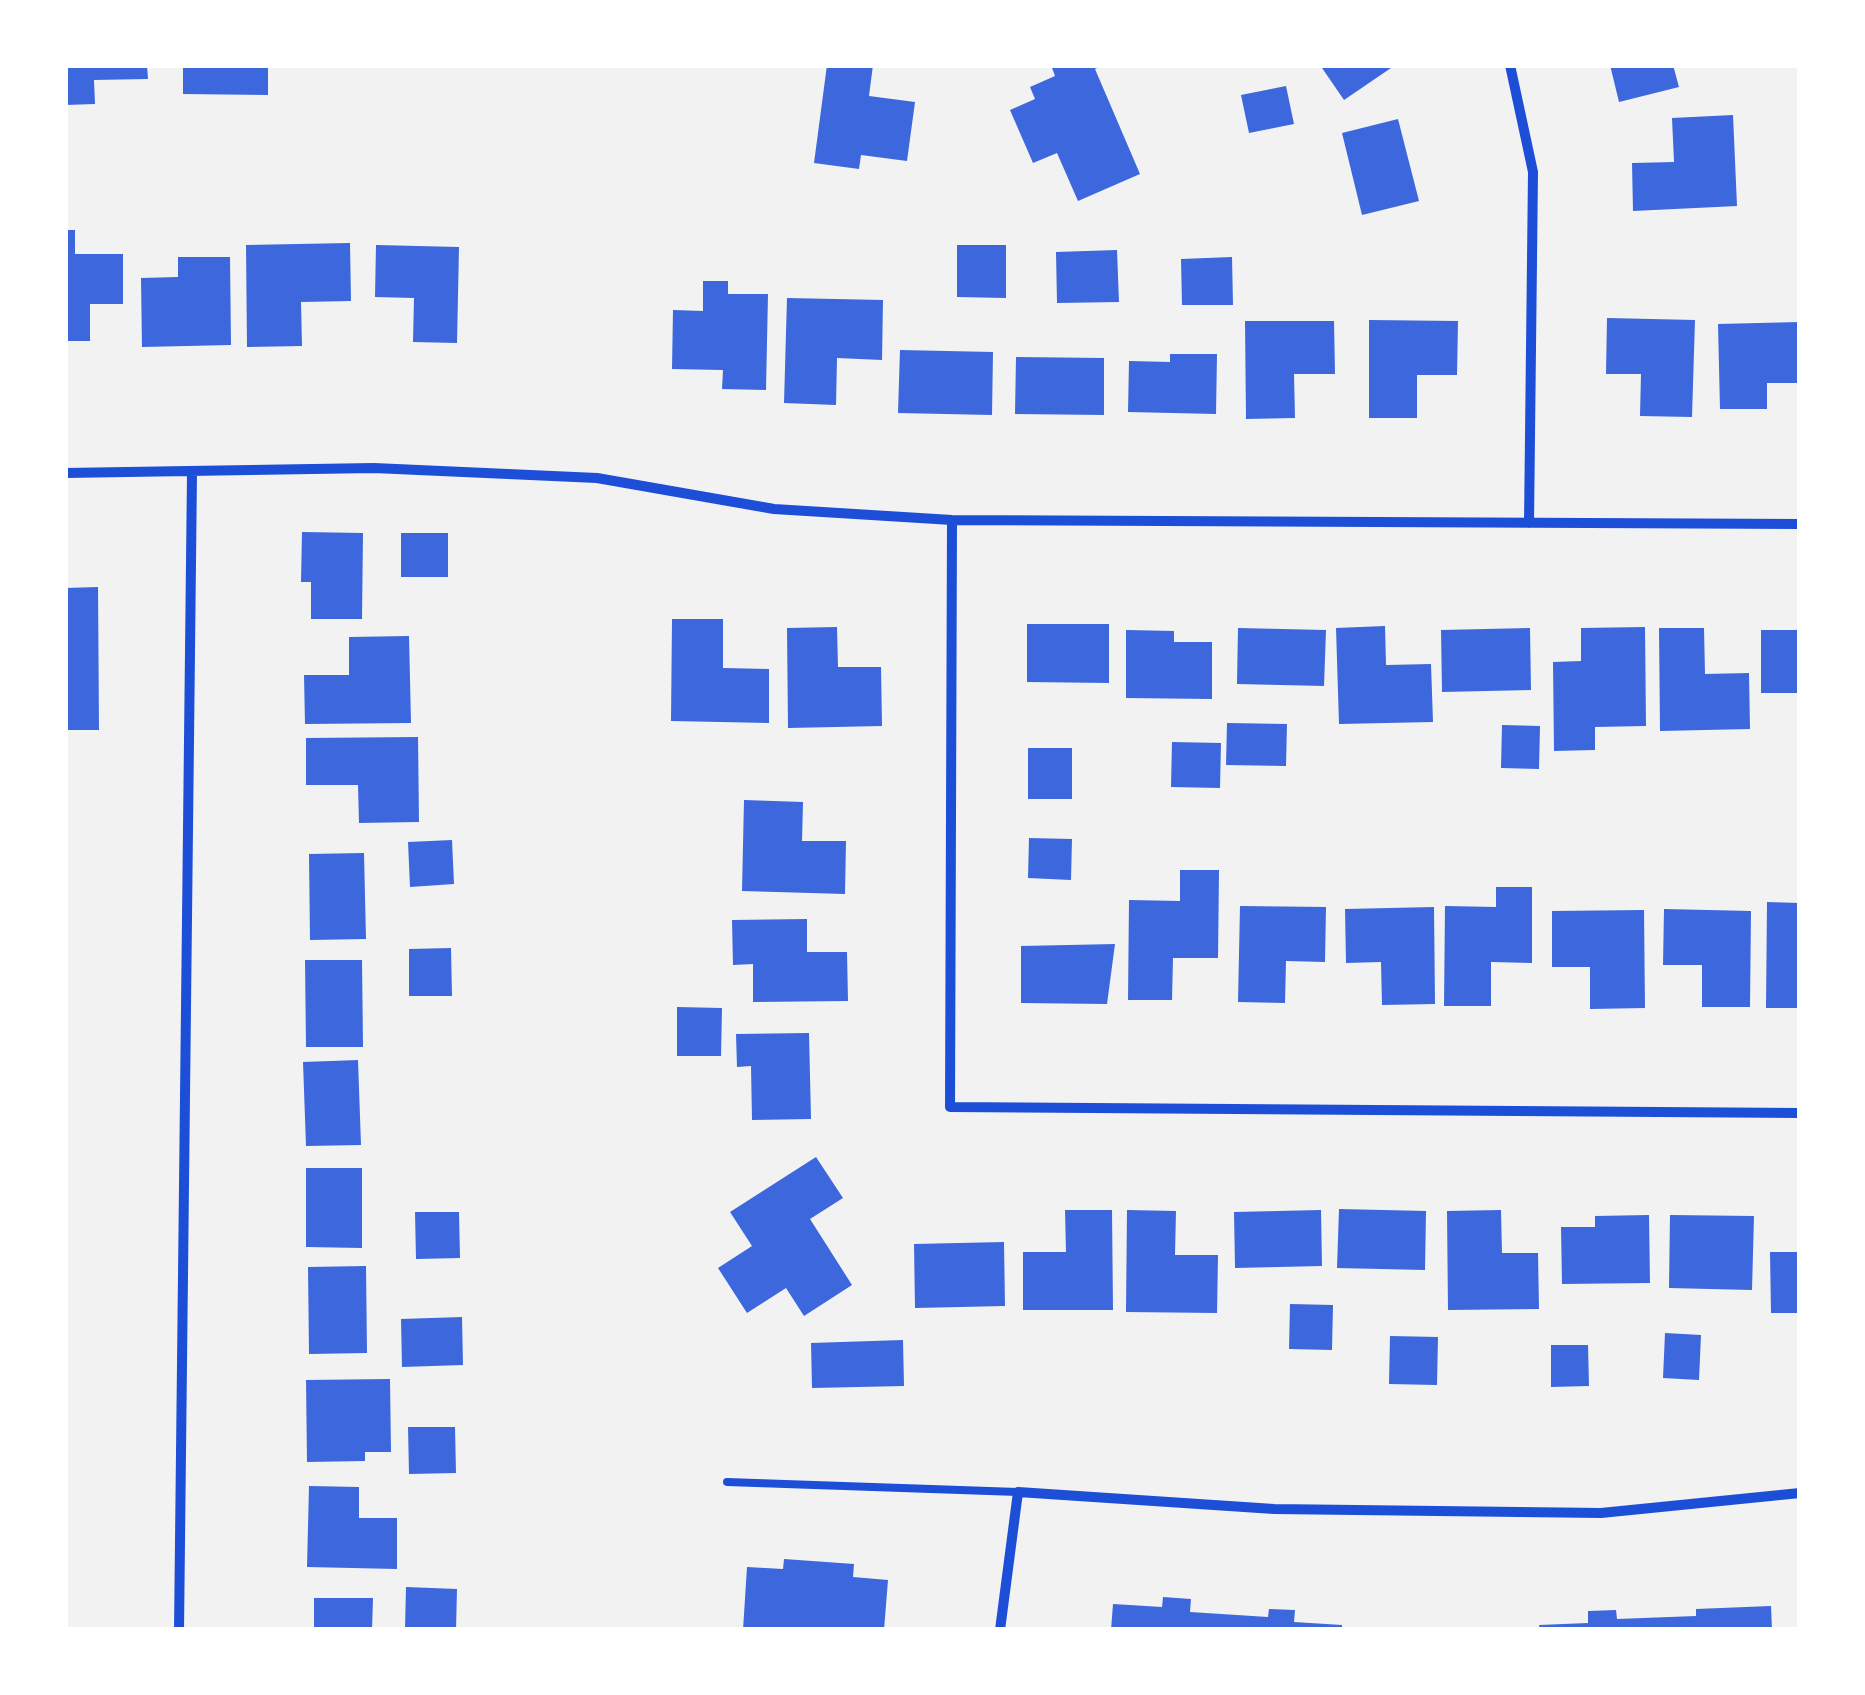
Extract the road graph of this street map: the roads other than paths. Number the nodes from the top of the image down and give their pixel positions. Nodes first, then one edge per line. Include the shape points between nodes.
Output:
1 (1510, 65) edge
2 (192, 472) junction
3 (65, 473) edge
4 (952, 520) junction
5 (1529, 523) junction
6 (1800, 524) edge
7 (1800, 1112) edge
8 (728, 1482) dead end
9 (1018, 1492) junction
10 (1800, 1493) edge
11 (179, 1630) edge
12 (1000, 1630) edge

1 - 5 street via 1533,172
2 - 3 street
2 - 4 street via 374,468 597,478 774,510
2 - 11 street
4 - 5 street
4 - 7 street via 950,1107
5 - 6 street
8 - 9 lane
9 - 10 street via 1274,1509 1601,1512
9 - 12 street

